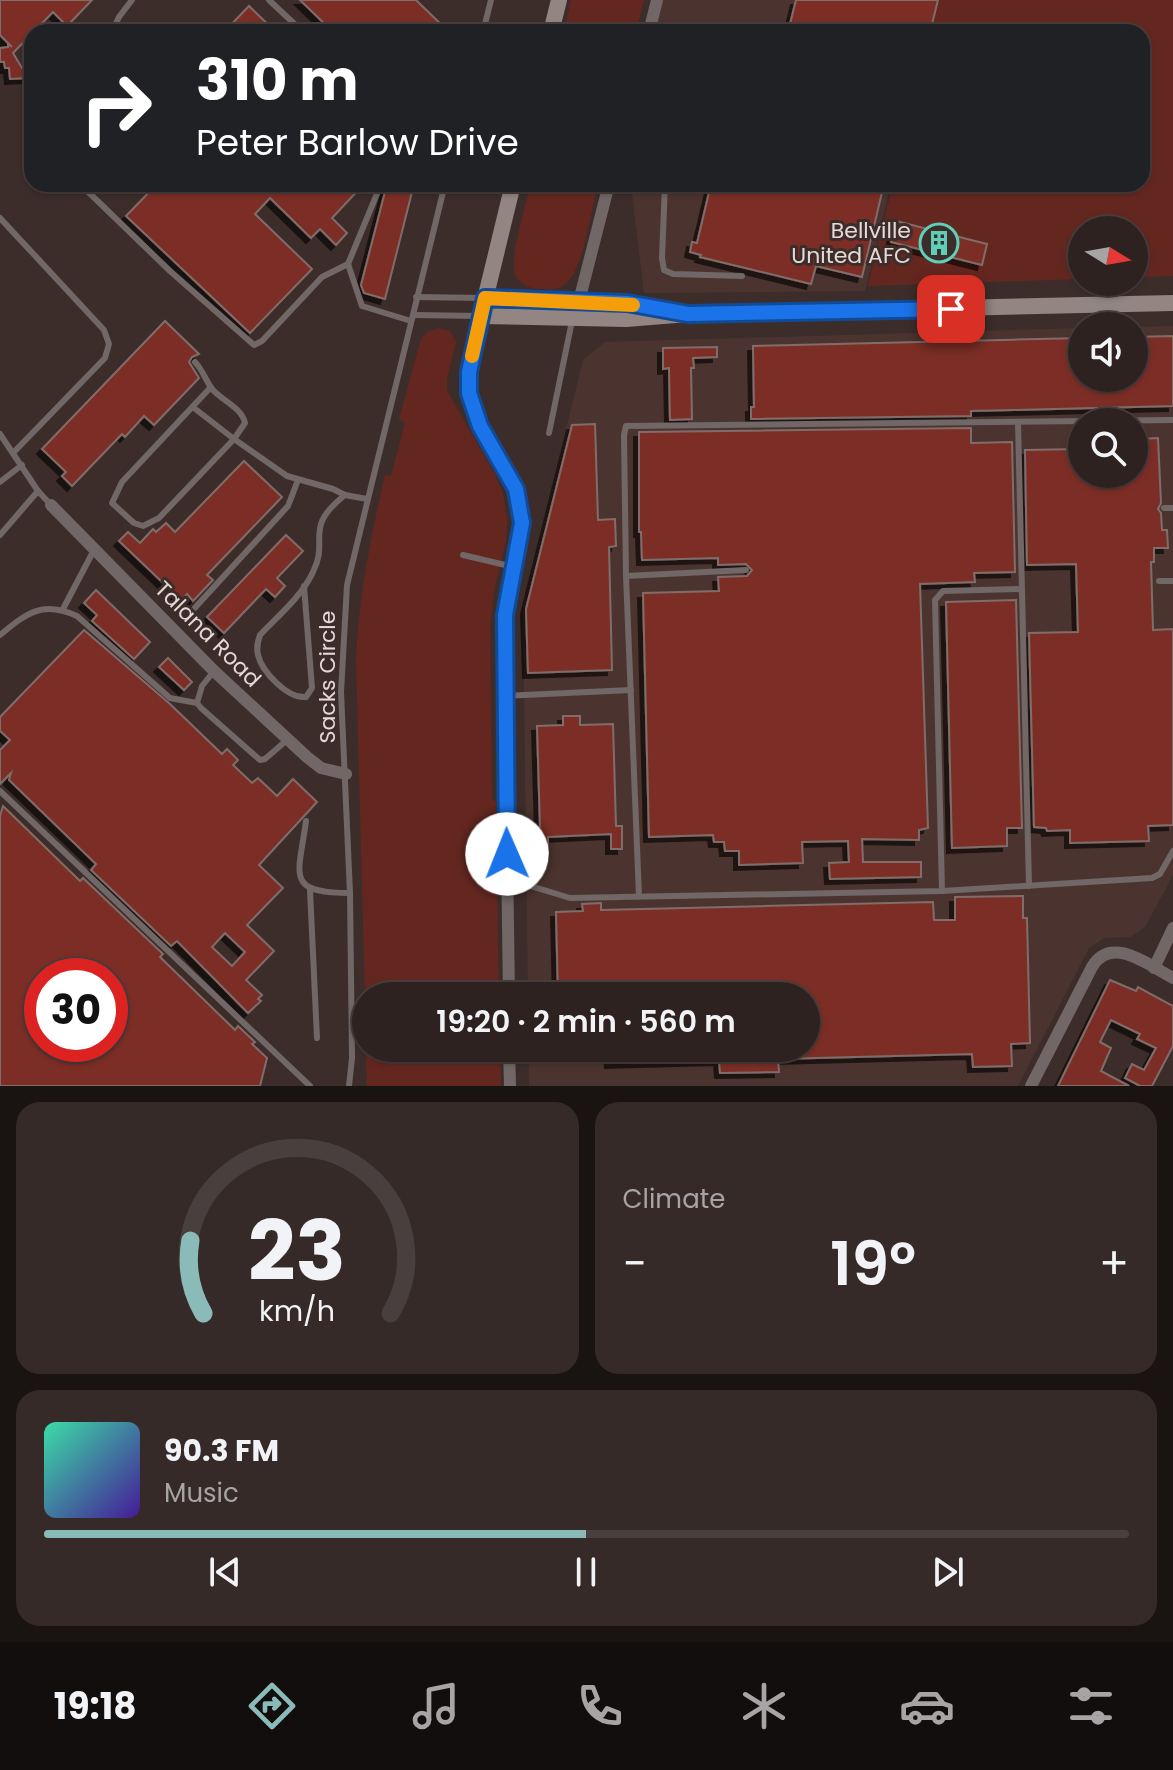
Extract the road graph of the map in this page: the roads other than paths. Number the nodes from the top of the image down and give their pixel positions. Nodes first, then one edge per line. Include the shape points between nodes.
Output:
1 (132, 0) edge
2 (269, 0) edge
3 (491, 0) edge
4 (559, 0) edge
5 (657, 0) edge
6 (116, 24) edge
7 (294, 24) edge
8 (485, 24) edge
9 (553, 24) edge
10 (651, 24) edge
11 (88, 192) edge
12 (378, 192) edge
13 (443, 192) edge
14 (511, 192) edge
15 (607, 192) edge
16 (665, 192) edge
17 (0, 218) edge
18 (348, 264) junction
19 (742, 276) dead end
20 (416, 297) junction
21 (485, 298) junction
22 (1173, 303) edge
23 (576, 309) junction
24 (481, 316) junction
25 (412, 318) junction
26 (195, 362) dead end
27 (210, 388) junction
28 (194, 408) junction
29 (1173, 420) edge
30 (1018, 422) junction
31 (549, 433) dead end
32 (0, 434) edge
33 (234, 439) junction
34 (14, 452) junction
35 (22, 465) junction
36 (298, 480) junction
37 (0, 482) edge
38 (38, 491) junction
39 (345, 495) junction
40 (367, 499) junction
41 (51, 505) joint
42 (1164, 508) dead end
43 (1173, 508) edge
44 (0, 535) edge
45 (95, 548) junction
46 (463, 555) dead end
47 (514, 567) junction
48 (746, 570) dead end
49 (626, 576) junction
50 (1159, 581) dead end
51 (1173, 581) edge
52 (304, 586) junction
53 (1022, 589) junction
54 (63, 609) junction
55 (192, 611) dead end
56 (0, 635) edge
57 (214, 671) junction
58 (631, 690) junction
59 (505, 696) junction
60 (197, 703) junction
61 (288, 739) junction
62 (346, 774) junction
63 (0, 791) edge
64 (306, 821) dead end
65 (1173, 851) edge
66 (508, 879) junction
67 (1029, 886) junction
68 (310, 890) junction
69 (942, 891) junction
70 (350, 893) junction
71 (639, 896) junction
72 (1173, 928) edge
73 (1154, 968) junction
74 (1173, 978) edge
75 (509, 982) edge
76 (317, 1038) dead end
77 (509, 1062) edge
78 (310, 1086) edge
79 (349, 1086) edge
80 (510, 1086) edge
81 (1031, 1086) edge

1 - 6 lane
2 - 7 lane
3 - 8 lane
4 - 9 street
5 - 10 street
11 - 18 lane via 250,344 262,341 322,277
12 - 18 lane
13 - 20 lane, Sacks Circle
14 - 21 street
15 - 23 street
16 - 19 lane via 664,270
17 - 34 lane via 104,330 109,344 105,358
18 - 25 lane via 362,306
20 - 21 lane
20 - 25 lane, Sacks Circle
21 - 23 street
21 - 24 street
22 - 23 street via 745,315 688,314 627,303
23 - 24 street
23 - 31 lane
24 - 25 lane
24 - 47 street via 469,393 480,426 518,496 522,523
25 - 40 lane, Sacks Circle
26 - 27 lane
27 - 28 lane
27 - 33 lane via 245,420
28 - 33 lane
28 - 33 lane via 115,493 112,503 134,523 143,526 159,518
29 - 30 lane
30 - 49 lane via 626,426
30 - 53 lane
32 - 34 lane
33 - 36 lane
34 - 35 lane
35 - 37 lane
35 - 38 lane
36 - 39 lane
36 - 55 lane via 288,506
38 - 41 lane
38 - 44 lane
39 - 40 lane
39 - 52 lane via 323,517 315,568
40 - 62 lane, Sacks Circle via 343,624
41 - 45 street, Talana Road
42 - 43 lane
45 - 54 lane
45 - 57 street, Talana Road
46 - 47 lane
47 - 59 street via 505,615
48 - 49 lane
49 - 58 lane
50 - 51 lane
52 - 52 lane via 256,645 265,669 300,698 312,688
53 - 67 lane
53 - 69 lane via 943,591 935,600
54 - 56 lane via 25,614
54 - 60 lane via 170,698
57 - 60 lane
57 - 61 street, Talana Road
58 - 59 lane
58 - 71 lane
59 - 66 street
60 - 61 lane via 260,760
61 - 62 street, Talana Road via 321,768
62 - 70 lane, Sacks Circle
63 - 78 lane
64 - 68 lane via 300,871
65 - 67 lane via 1152,878
66 - 71 lane via 570,898
66 - 75 street
67 - 69 lane
68 - 70 lane
68 - 76 lane
69 - 71 lane
70 - 79 lane, Sacks Circle
72 - 73 street
73 - 74 street
73 - 81 street via 1121,952 1100,957
77 - 80 street

